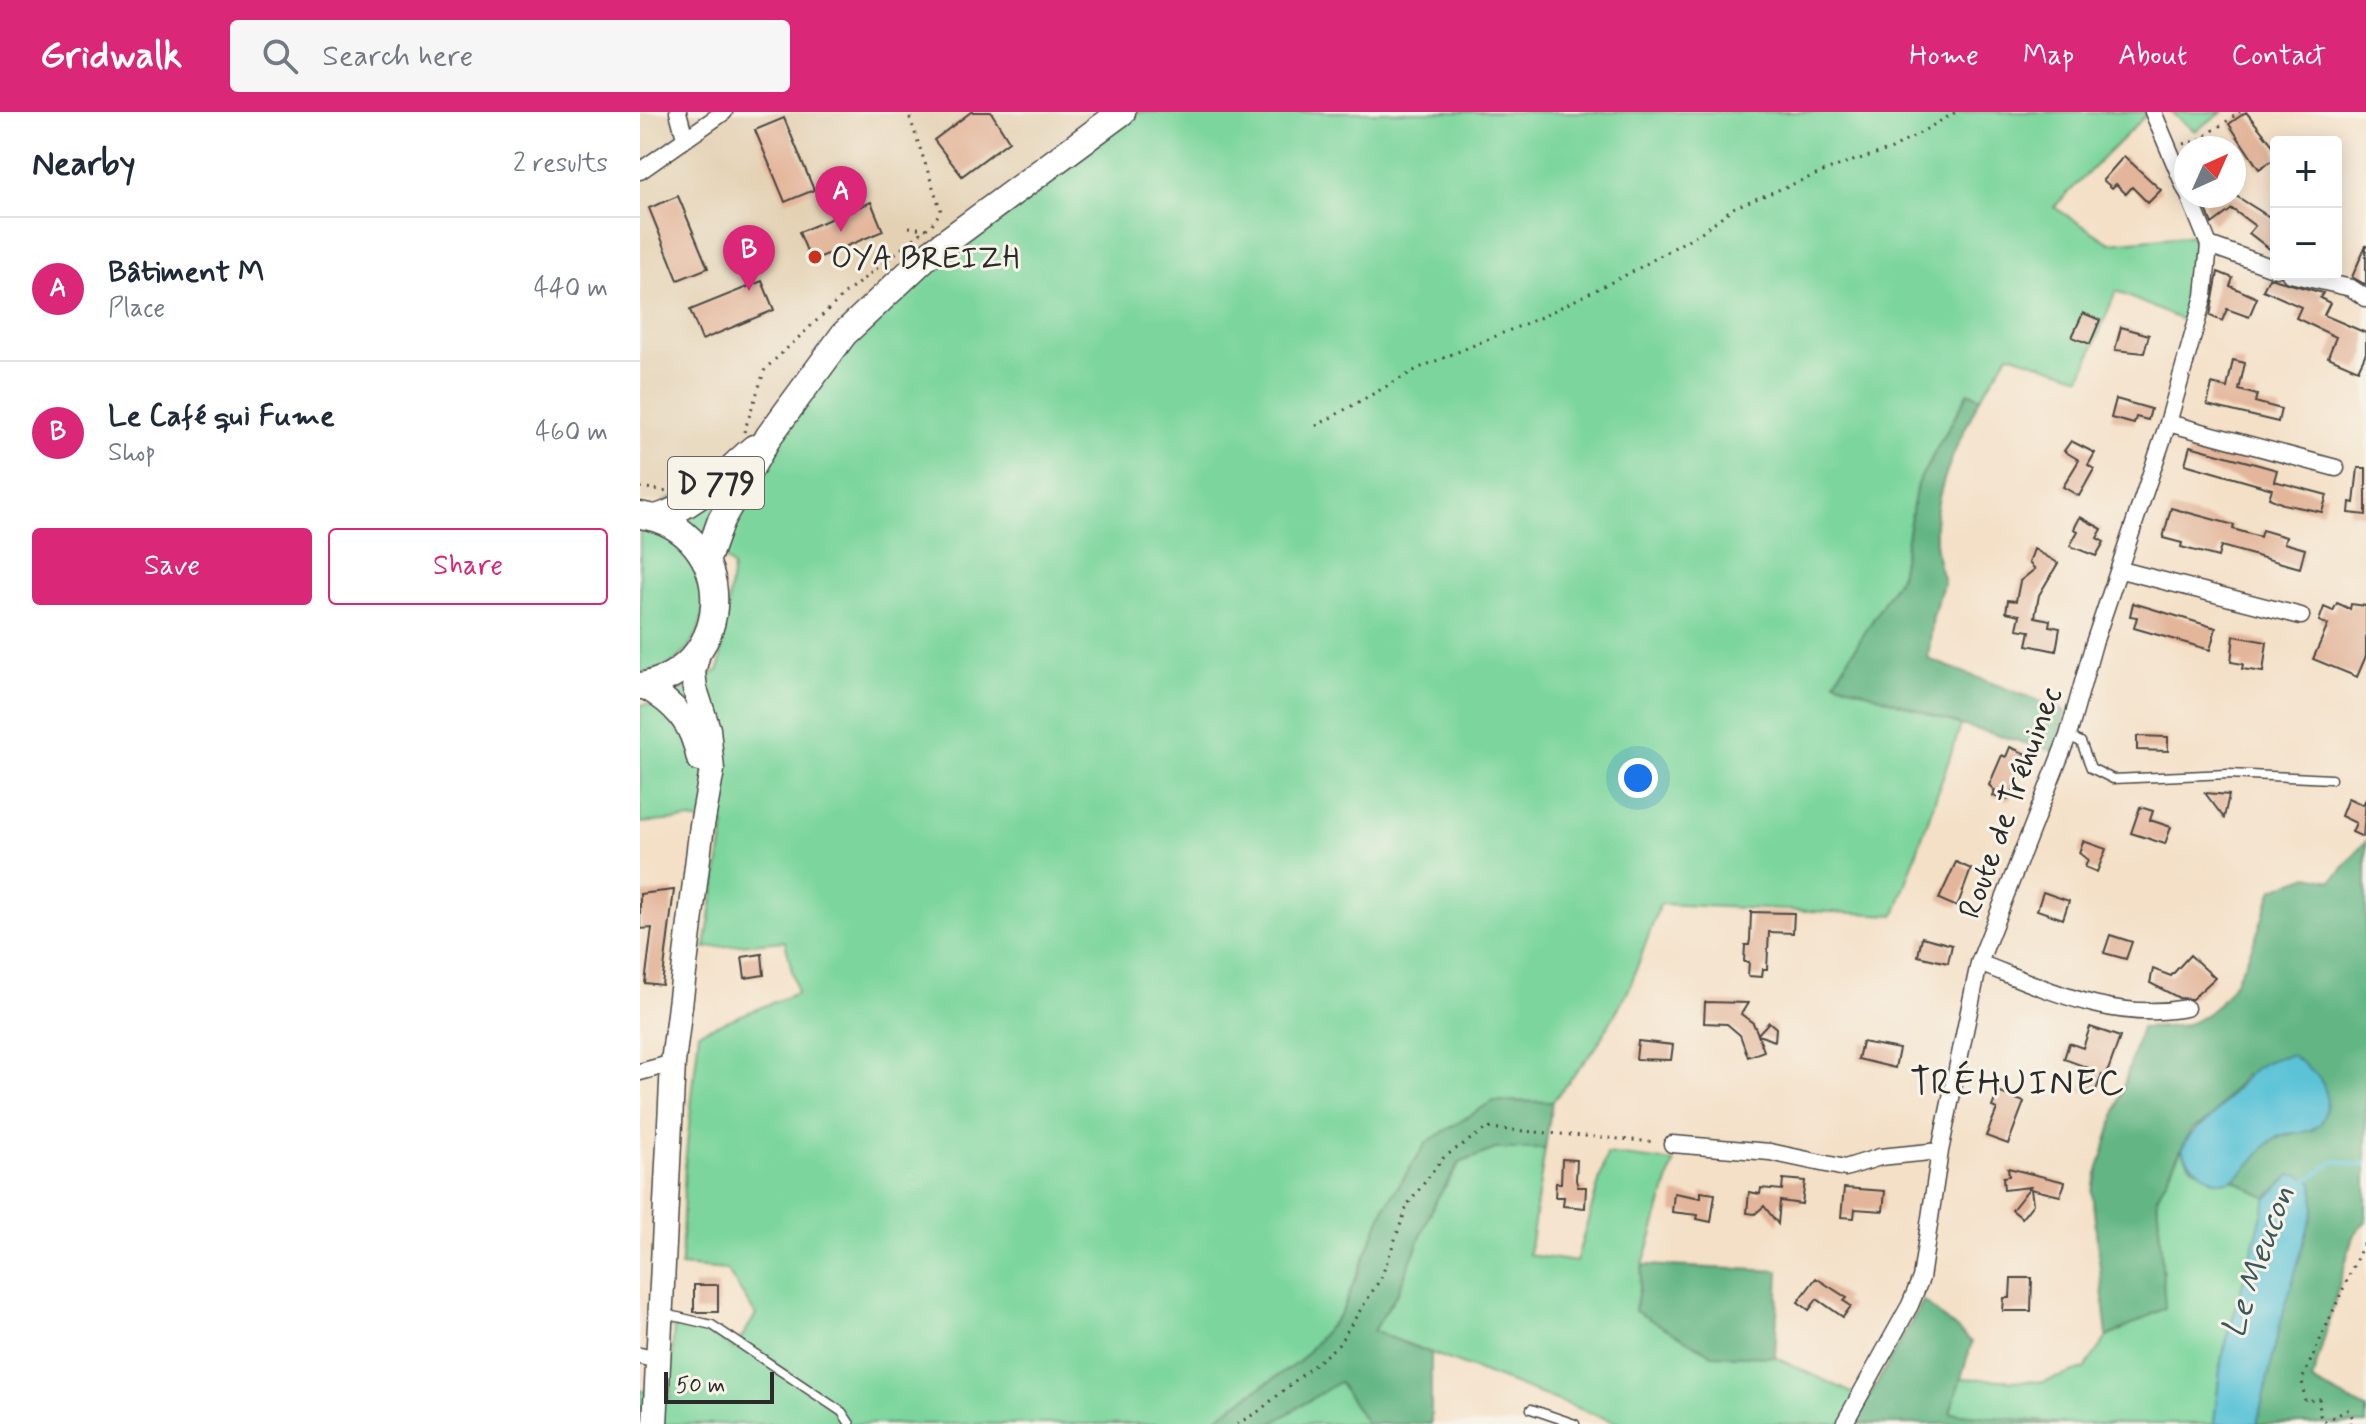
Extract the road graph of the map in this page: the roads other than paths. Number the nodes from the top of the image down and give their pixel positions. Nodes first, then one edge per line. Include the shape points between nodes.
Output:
1 (678, 112) edge
2 (724, 112) edge
3 (1122, 112) edge
4 (2153, 112) edge
5 (685, 138) junction
6 (2174, 160) edge
7 (640, 171) edge
8 (2194, 208) edge
9 (2209, 245) junction
10 (2270, 267) edge
11 (2316, 280) edge
12 (2366, 298) edge
13 (2168, 423) junction
14 (755, 440) junction
15 (2336, 468) dead end
16 (651, 517) edge
17 (706, 562) junction
18 (2121, 570) junction
19 (2301, 616) dead end
20 (698, 653) junction
21 (642, 686) edge
22 (2068, 736) junction
23 (2331, 779) dead end
24 (702, 825) junction
25 (1979, 963) junction
26 (2186, 1008) dead end
27 (673, 1063) junction
28 (640, 1072) edge
29 (1672, 1144) road end
30 (1940, 1151) junction
31 (661, 1312) junction
32 (649, 1370) edge
33 (1531, 1409) dead end
34 (655, 1424) edge
35 (850, 1424) edge
36 (1575, 1424) edge
37 (1844, 1424) edge

1 - 5 street
2 - 5 street
3 - 14 main road, D 779 via 927,256 829,352
4 - 6 street
5 - 7 street
8 - 9 street, Route de Tréhuinec
9 - 10 street
9 - 13 street, Route de Tréhuinec via 2204,296
11 - 12 street via 2351,288
13 - 15 street
13 - 18 street, Route de Tréhuinec
14 - 16 main road, D 779 via 698,500 683,510
14 - 17 main road, D 779
16 - 17 main road via 693,542
17 - 20 main road via 715,609
18 - 19 street
18 - 22 street, Route de Tréhuinec
20 - 21 main road via 664,679
20 - 24 main road via 695,689 708,729 712,770
21 - 24 main road via 679,709 687,722 700,766
22 - 23 lane via 2081,742 2091,768 2113,779 2228,774
22 - 25 street, Route de Tréhuinec
24 - 27 main road
25 - 26 street via 2117,1012 2154,1014
25 - 30 street, Route de Tréhuinec
27 - 28 street
27 - 31 main road
29 - 30 street via 1770,1152 1845,1168 1880,1157
30 - 37 street, Route de Tréhuinec via 1921,1278
31 - 32 main road
31 - 35 lane via 712,1325 842,1412
32 - 34 main road
33 - 36 lane

